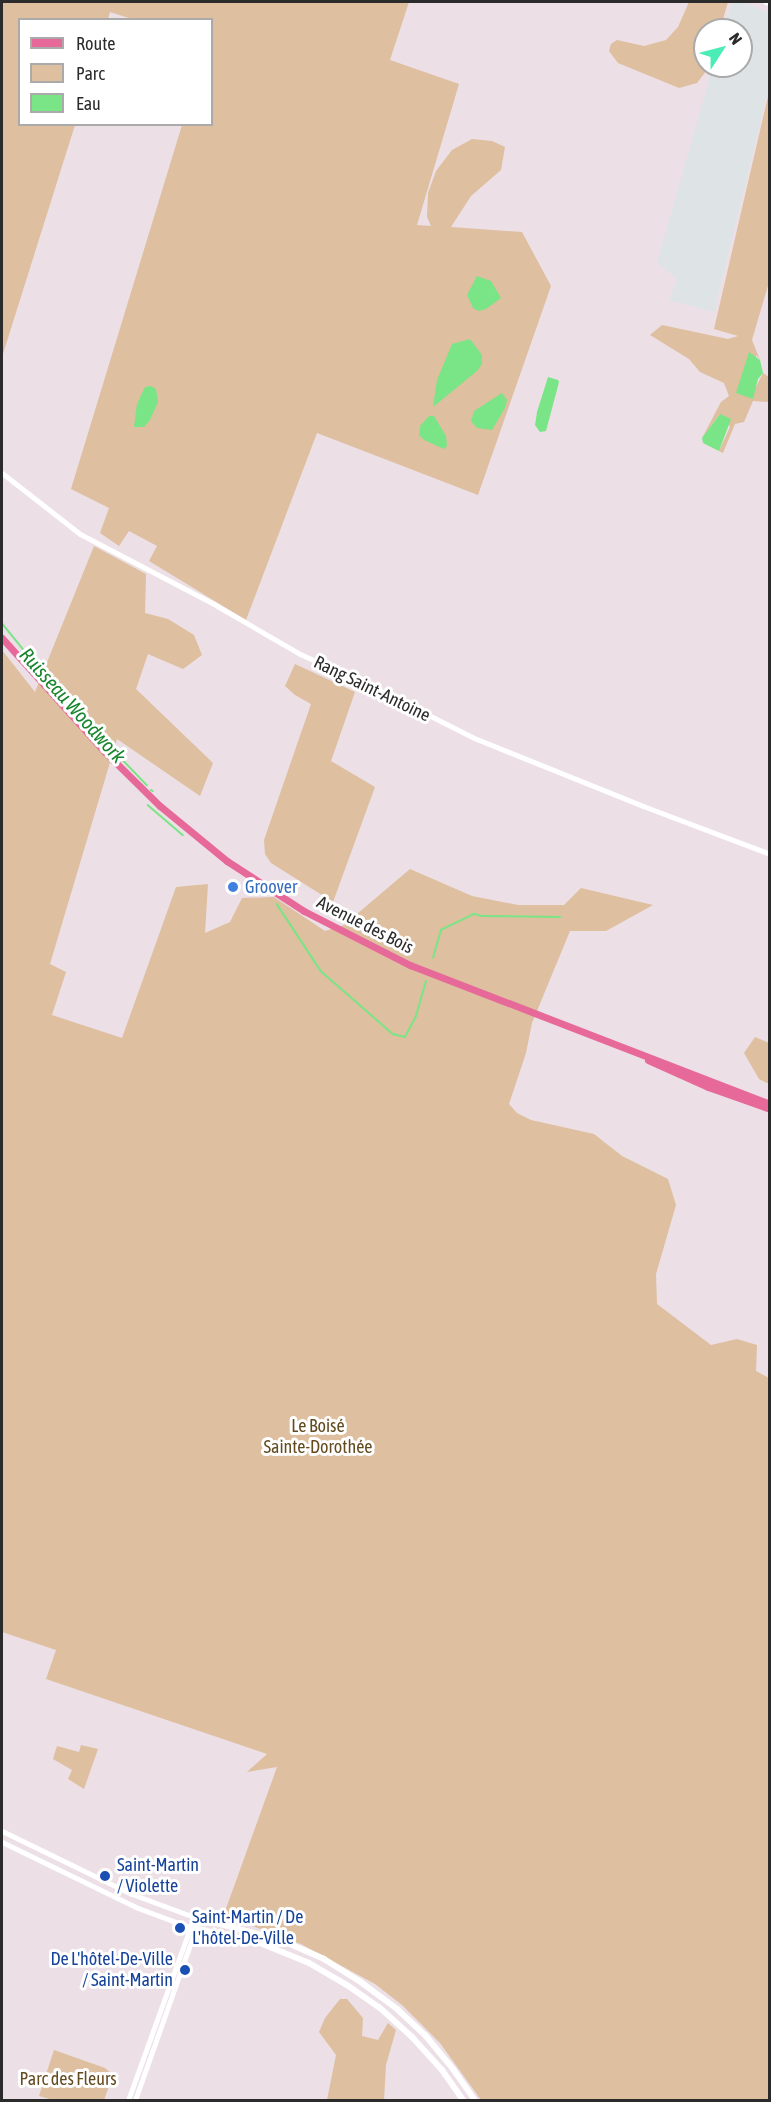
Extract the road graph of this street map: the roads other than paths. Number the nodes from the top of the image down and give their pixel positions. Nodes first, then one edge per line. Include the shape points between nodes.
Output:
1 (2, 473) edge
2 (2, 638) edge
3 (770, 854) edge
4 (627, 1050) junction
5 (770, 1104) edge
6 (770, 1109) edge
7 (2, 1831) edge
8 (2, 1842) edge
9 (197, 1918) junction
10 (192, 1927) junction
11 (128, 2100) edge
12 (135, 2100) edge
13 (464, 2100) edge
14 (475, 2100) edge

1 - 3 street, Rang Saint-Antoine via 80,534 300,654 474,738
2 - 4 main road, Avenue des Bois via 135,783 245,873 318,920 393,958
4 - 5 main road, Avenue des Bois
4 - 6 main road, Avenue des Bois via 672,1072
7 - 9 street via 144,1899
8 - 10 street via 134,1906
9 - 10 street
9 - 14 main road via 283,1941 358,1980 425,2035
10 - 11 street
10 - 12 street
10 - 13 main road via 264,1944 347,1985 408,2033

